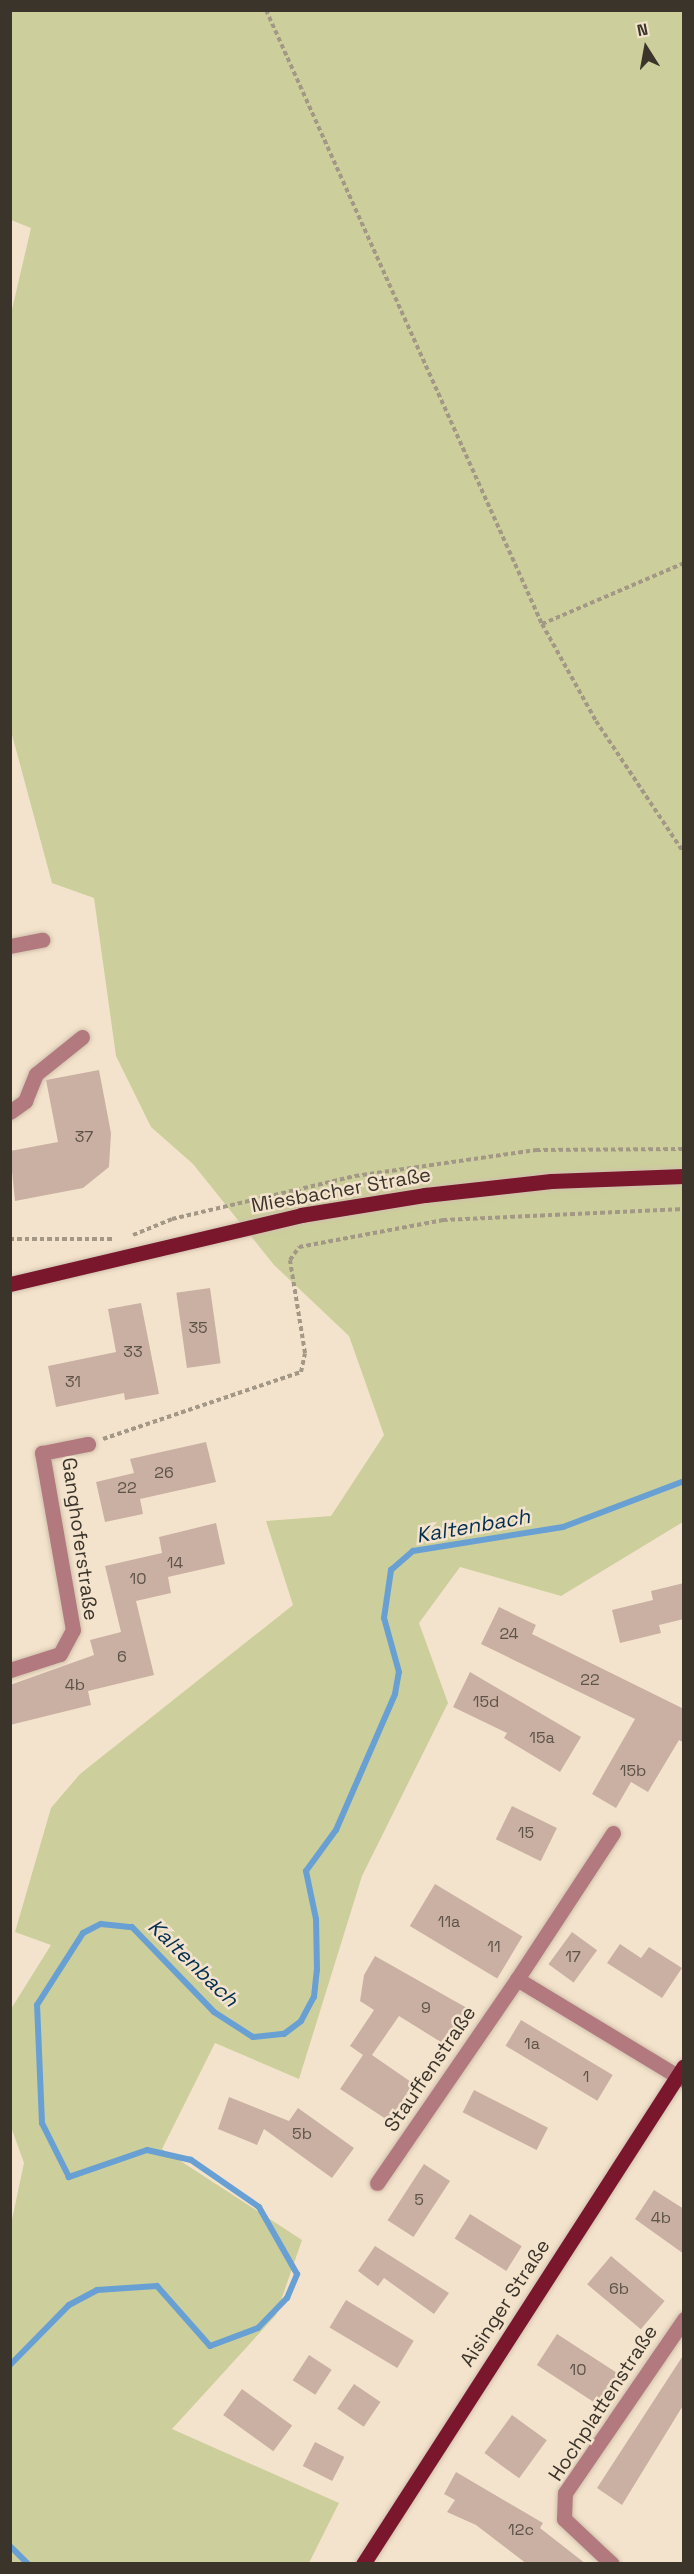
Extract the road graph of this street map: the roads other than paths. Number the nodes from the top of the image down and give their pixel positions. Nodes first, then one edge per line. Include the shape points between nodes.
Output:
1 (42, 940) dead end
2 (10, 946) edge
3 (82, 1036) dead end
4 (10, 1112) edge
5 (684, 1176) edge
6 (10, 1284) edge
7 (88, 1444) road end
8 (10, 1670) edge
9 (613, 1833) dead end
10 (517, 1979) junction
11 (681, 2074) edge
12 (377, 2183) dead end
13 (684, 2319) edge
14 (363, 2564) edge
15 (612, 2564) edge

1 - 2 street
3 - 4 street via 36,1074 25,1101
5 - 6 main road, Miesbacher Straße via 551,1181 425,1195 301,1215
7 - 8 street, Ganghoferstraße via 42,1453 73,1630 60,1654
9 - 10 street, Stauffenstraße
10 - 11 street
10 - 12 street, Stauffenstraße
11 - 14 main road, Aisinger Straße
13 - 15 street, Hochplattenstraße via 565,2493 564,2519

